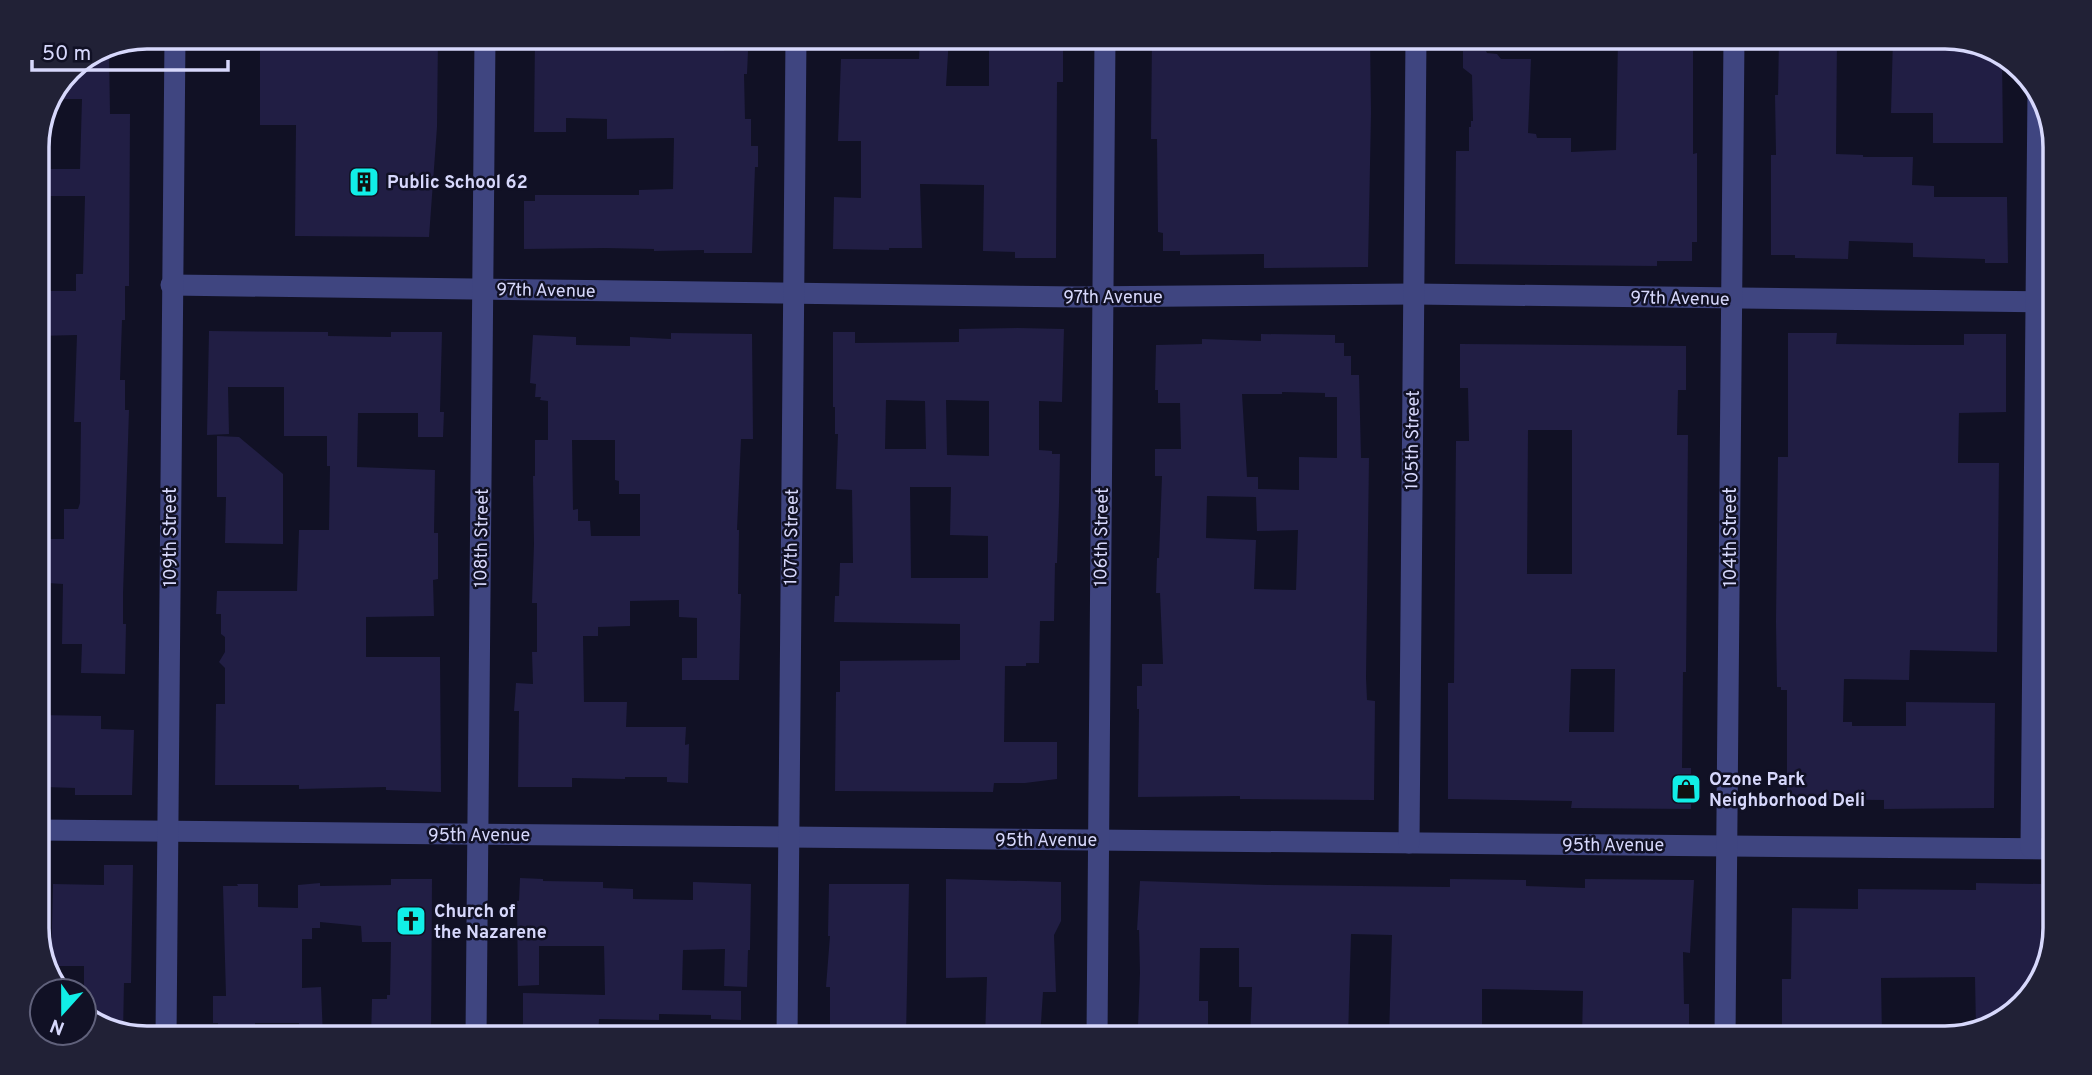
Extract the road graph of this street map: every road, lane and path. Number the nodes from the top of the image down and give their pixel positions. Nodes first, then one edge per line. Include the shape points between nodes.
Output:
1 (175, 49) edge
2 (485, 49) edge
3 (796, 49) edge
4 (1105, 49) edge
5 (1416, 49) edge
6 (1734, 49) edge
7 (2039, 120) edge
8 (2043, 222) edge
9 (171, 285) junction
10 (483, 289) junction
11 (794, 293) junction
12 (1414, 294) junction
13 (1103, 297) junction
14 (1732, 298) junction
15 (2043, 302) edge
16 (2043, 411) edge
17 (49, 830) edge
18 (168, 831) junction
19 (478, 834) junction
20 (788, 837) junction
21 (1098, 840) junction
22 (1409, 843) junction
23 (1727, 846) junction
24 (2031, 848) junction
25 (2043, 848) edge
26 (166, 1026) edge
27 (476, 1026) edge
28 (787, 1026) edge
29 (1097, 1026) edge
30 (1725, 1026) edge

1 - 9 street, 109th Street
2 - 10 street, 108th Street
3 - 11 street, 107th Street
4 - 13 street, 106th Street
5 - 12 street, 105th Street
6 - 14 street, 104th Street
7 - 8 street
9 - 10 street, 97th Avenue
9 - 18 street, 109th Street
10 - 11 street, 97th Avenue
10 - 19 street, 108th Street
11 - 13 street, 97th Avenue
11 - 20 street, 107th Street
12 - 13 street, 97th Avenue
12 - 14 street, 97th Avenue
12 - 22 street, 105th Street
13 - 21 street, 106th Street
14 - 15 street, 97th Avenue
14 - 23 street, 104th Street
16 - 24 street
17 - 18 street, 95th Avenue
18 - 19 street, 95th Avenue
18 - 26 street, 109th Street
19 - 20 street, 95th Avenue
19 - 27 street, 108th Street
20 - 21 street, 95th Avenue
20 - 28 street, 107th Street
21 - 22 street, 95th Avenue
21 - 29 street, 106th Street
22 - 23 street, 95th Avenue
23 - 24 street, 95th Avenue
23 - 30 street, 104th Street
24 - 25 street, 95th Avenue

